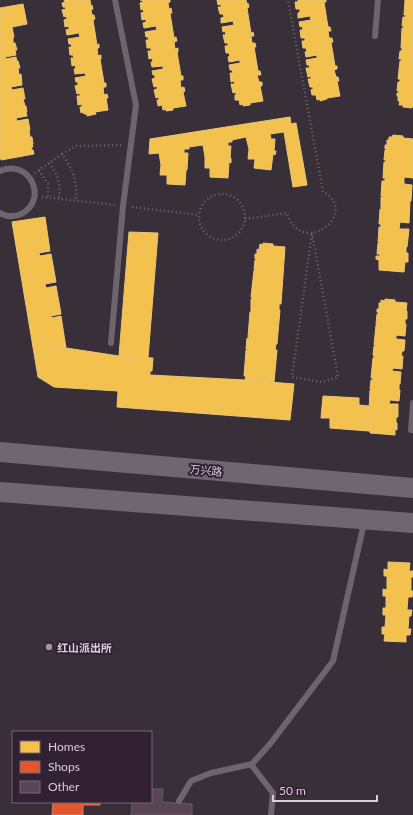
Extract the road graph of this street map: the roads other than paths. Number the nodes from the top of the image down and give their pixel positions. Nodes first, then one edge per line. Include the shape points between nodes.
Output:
1 (115, 0) edge
2 (378, 0) edge
3 (376, 36) dead end
4 (0, 171) edge
5 (1, 215) edge
6 (111, 343) dead end
7 (413, 402) edge
8 (411, 430) dead end
9 (0, 452) edge
10 (413, 488) edge
11 (0, 492) edge
12 (365, 519) junction
13 (413, 523) edge
14 (253, 767) dead end
15 (179, 801) dead end
16 (271, 815) edge

1 - 6 lane via 136,105 123,206
2 - 3 lane
4 - 5 lane via 12,168 25,172 35,189 32,203 23,213
7 - 8 lane
9 - 10 main road, 万兴路
11 - 12 main road
12 - 13 main road
12 - 15 lane via 332,661 252,764 191,781
14 - 16 lane via 273,793

